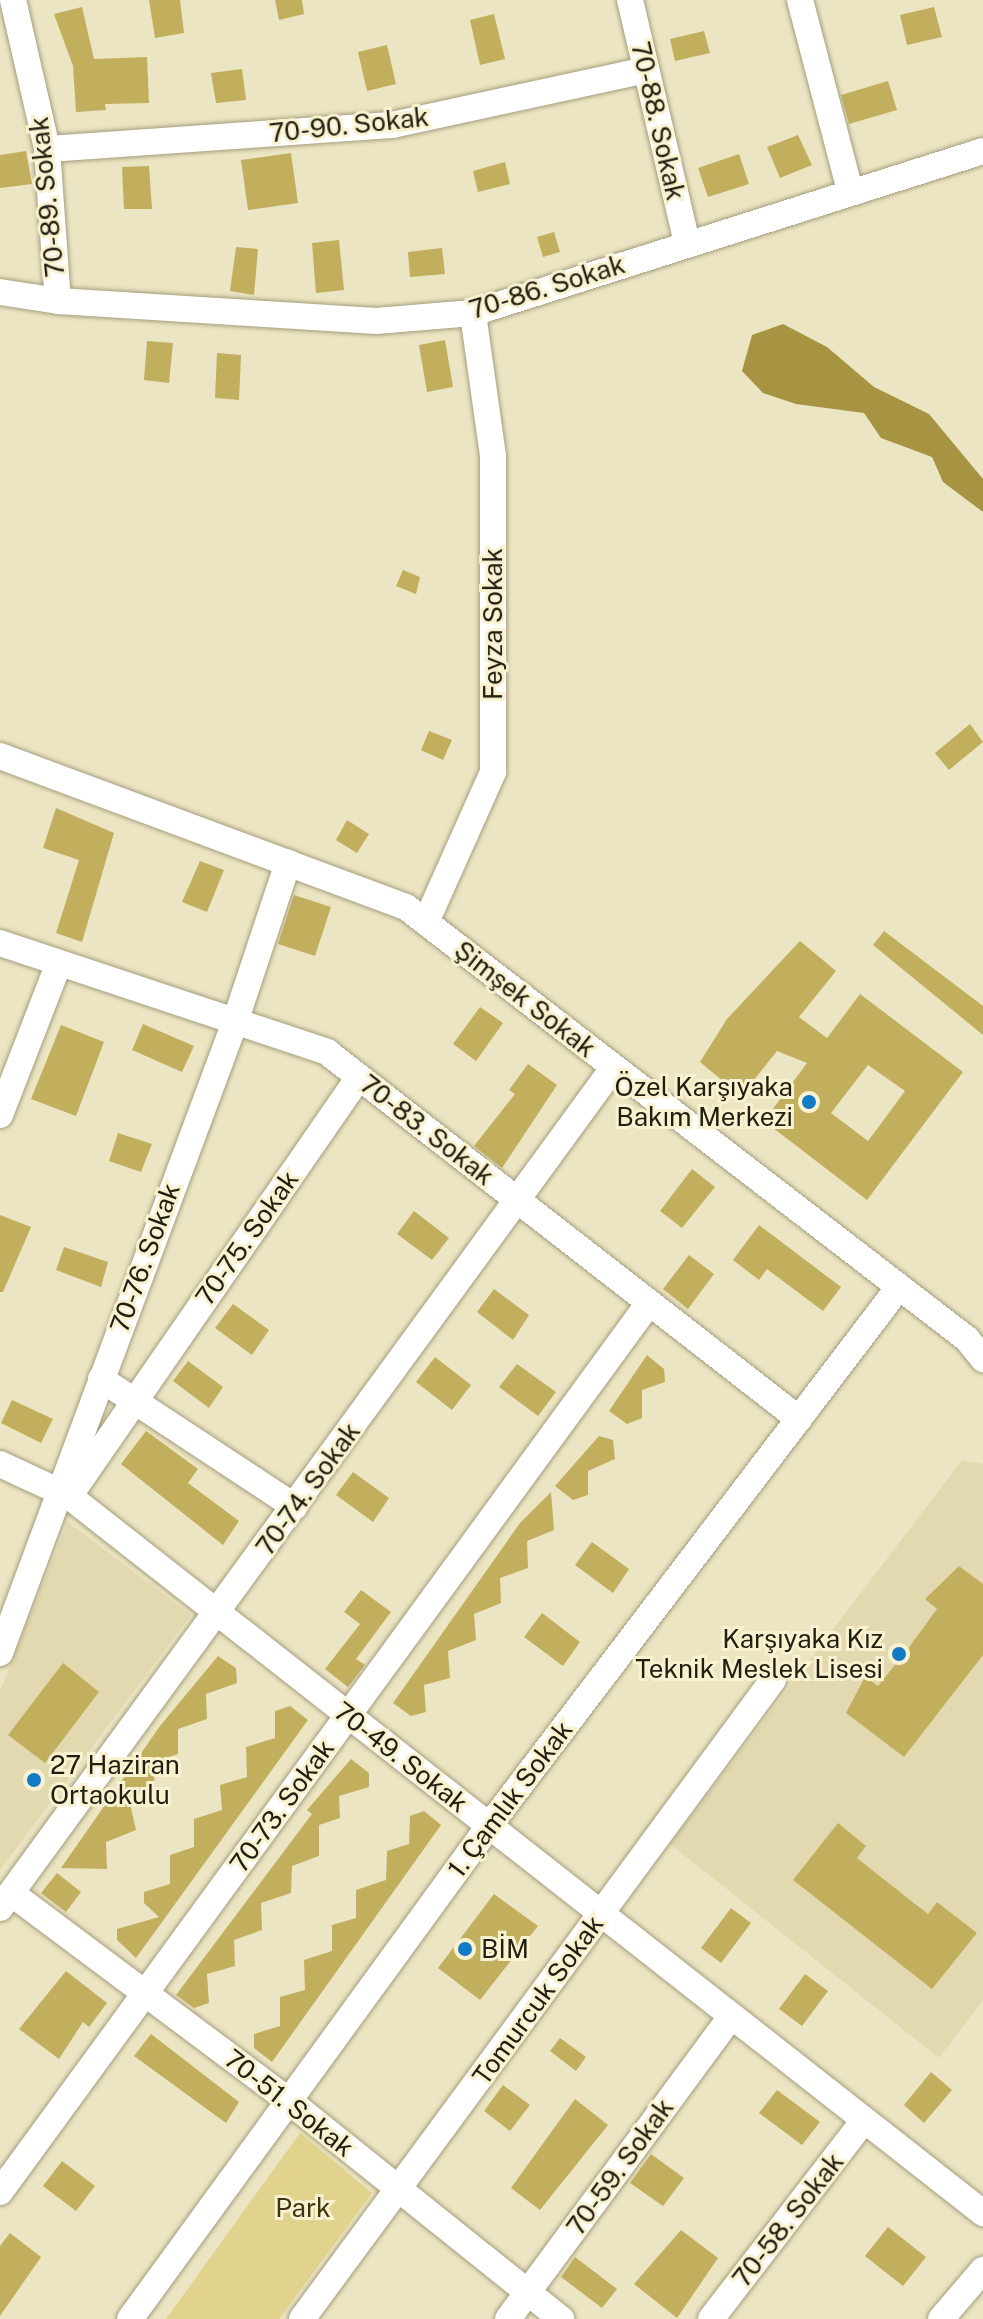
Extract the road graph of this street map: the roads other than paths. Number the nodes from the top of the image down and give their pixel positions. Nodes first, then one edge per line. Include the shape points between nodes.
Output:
1 (14, 0) edge
2 (630, 0) edge
3 (800, 0) edge
4 (646, 70) junction
5 (47, 149) junction
6 (983, 151) edge
7 (850, 191) junction
8 (687, 243) junction
9 (0, 292) edge
10 (58, 301) junction
11 (473, 313) junction
12 (0, 756) edge
13 (288, 863) junction
14 (426, 922) junction
15 (0, 943) edge
16 (59, 963) junction
17 (235, 1022) junction
18 (614, 1067) junction
19 (359, 1077) junction
20 (0, 1115) edge
21 (517, 1200) junction
22 (899, 1287) junction
23 (649, 1303) junction
24 (983, 1359) edge
25 (101, 1379) junction
26 (136, 1399) junction
27 (799, 1419) junction
28 (0, 1464) edge
29 (65, 1493) junction
30 (295, 1507) junction
31 (218, 1613) junction
32 (0, 1653) edge
33 (773, 1680) dead end
34 (348, 1715) junction
35 (489, 1826) junction
36 (5, 1901) edge
37 (601, 1914) junction
38 (145, 1994) junction
39 (731, 2016) junction
40 (289, 2101) junction
41 (864, 2120) junction
42 (398, 2188) junction
43 (0, 2192) edge
44 (983, 2213) edge
45 (983, 2270) edge
46 (528, 2292) junction
47 (130, 2319) edge
48 (302, 2319) edge
49 (508, 2319) edge
50 (561, 2319) edge
51 (711, 2319) edge
52 (941, 2319) edge

1 - 5 street, 70-89. Sokak
2 - 4 street, 70-88. Sokak
3 - 7 street
4 - 5 street, 70-90. Sokak via 392,125
4 - 8 street, 70-88. Sokak
5 - 10 street, 70-89. Sokak
6 - 7 street, 70-86. Sokak
7 - 8 street, 70-86. Sokak
8 - 11 street, 70-86. Sokak
9 - 10 street, 70-86. Sokak
10 - 11 street, 70-86. Sokak via 376,321
11 - 14 street, Feyza Sokak via 493,456 493,772
12 - 13 street, Şimşek Sokak
13 - 14 street, Şimşek Sokak via 406,907
13 - 17 street, 70-76. Sokak
14 - 18 street, Şimşek Sokak
15 - 16 street, 70-83. Sokak
16 - 17 street, 70-83. Sokak
16 - 20 street
17 - 19 street, 70-83. Sokak via 327,1052
17 - 25 street, 70-76. Sokak
18 - 21 street, 70-74. Sokak
18 - 22 street, Şimşek Sokak
19 - 21 street, 70-83. Sokak
19 - 26 street, 70-75. Sokak
21 - 23 street, 70-83. Sokak
21 - 30 street, 70-74. Sokak
22 - 24 street, Şimşek Sokak via 967,1339
22 - 27 street, 1. Çamlık Sokak
23 - 27 street, 70-83. Sokak
23 - 34 street, 70-73. Sokak
25 - 26 street
25 - 29 street, 70-76. Sokak
26 - 29 street, 70-75. Sokak
26 - 30 street
27 - 35 street, 1. Çamlık Sokak
28 - 29 street, 70-49. Sokak
29 - 31 street, 70-49. Sokak
29 - 32 street, 70-76. Sokak
30 - 31 street, 70-74. Sokak
31 - 34 street, 70-49. Sokak
31 - 36 street, 70-74. Sokak
33 - 37 street, Tomurcuk Sokak
34 - 35 street, 70-49. Sokak
34 - 38 street, 70-73. Sokak
35 - 37 street, 70-49. Sokak
35 - 40 street, 1. Çamlık Sokak
36 - 38 street, 70-51. Sokak
37 - 39 street, 70-49. Sokak
37 - 42 street, Tomurcuk Sokak
38 - 40 street, 70-51. Sokak
38 - 43 street, 70-73. Sokak
39 - 41 street, 70-49. Sokak
39 - 46 street, 70-59. Sokak
40 - 42 street, 70-51. Sokak
40 - 47 street, 1. Çamlık Sokak
41 - 44 street, 70-49. Sokak
41 - 51 street, 70-58. Sokak
42 - 46 street, 70-51. Sokak
42 - 48 street, Tomurcuk Sokak
45 - 52 street
46 - 49 street, 70-59. Sokak
46 - 50 street, 70-51. Sokak

